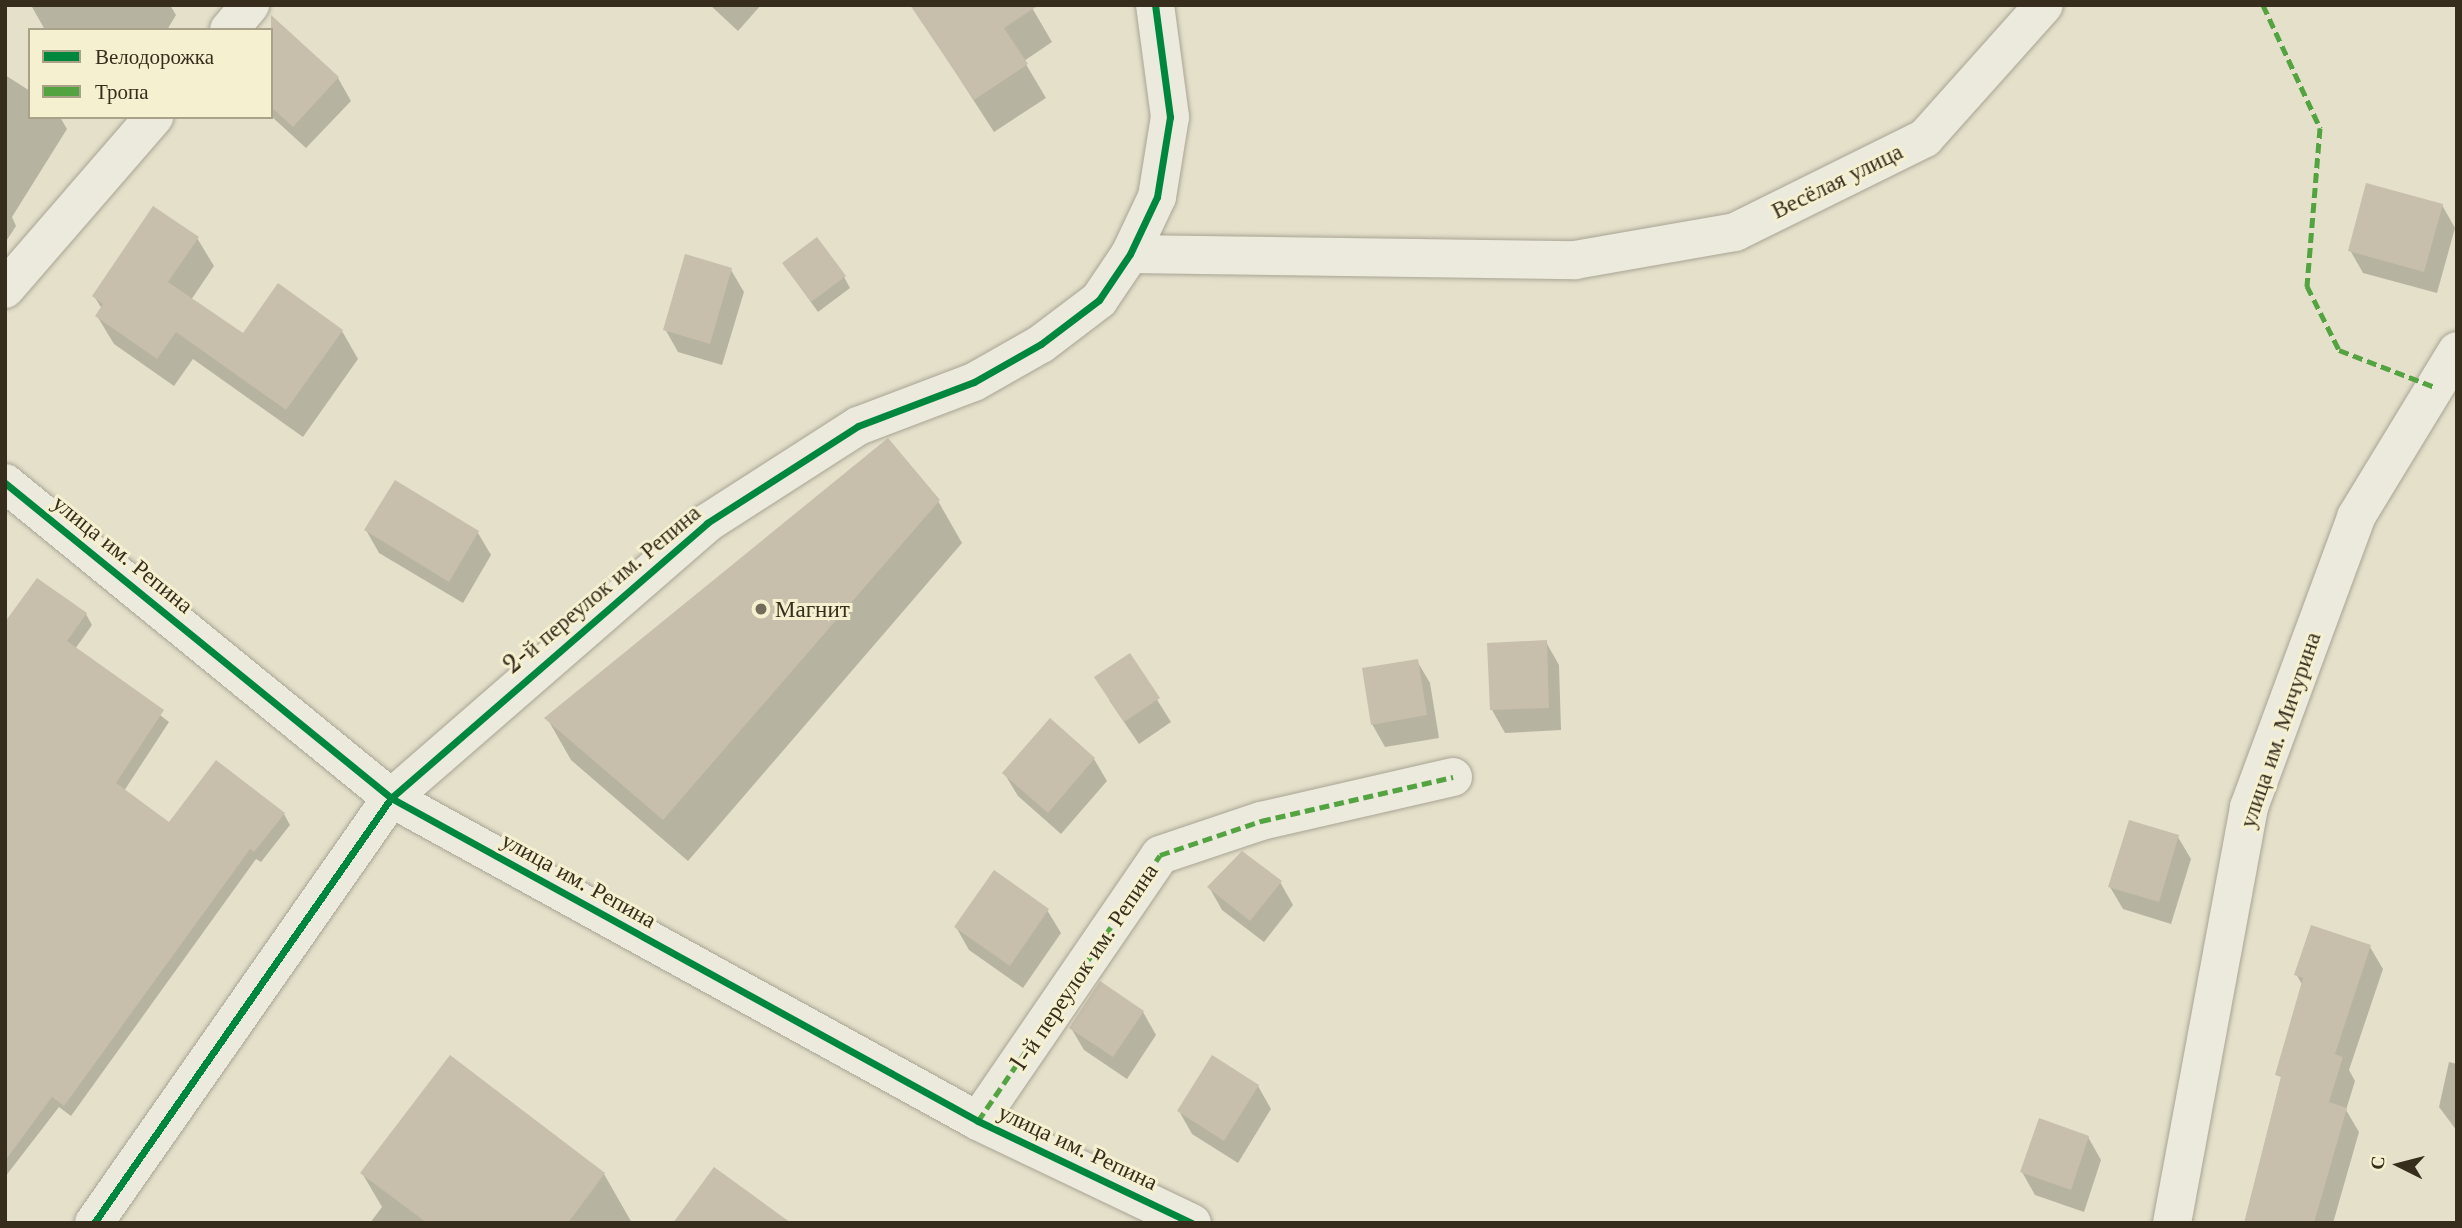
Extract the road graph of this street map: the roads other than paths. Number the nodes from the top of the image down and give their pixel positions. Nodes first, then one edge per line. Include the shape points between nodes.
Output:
1 (250, 5) edge
2 (1155, 5) edge
3 (2044, 5) edge
4 (231, 28) edge
5 (151, 119) edge
6 (1130, 254) junction
7 (5, 289) edge
8 (2457, 351) edge
9 (5, 482) edge
10 (1453, 777) dead end
11 (391, 799) junction
12 (978, 1121) junction
13 (94, 1223) edge
14 (1192, 1223) edge
15 (2172, 1223) edge

1 - 4 street
2 - 6 street, 2-й переулок им. Репина via 1170,117 1157,197
3 - 6 street, Весёлая улица via 1924,138 1735,232 1575,260
5 - 7 street
6 - 11 street, 2-й переулок им. Репина via 1098,300 1041,344 974,382 858,426 707,523
8 - 15 street, улица им. Мичурина via 2356,517 2249,807
9 - 11 street, улица им. Репина
10 - 12 street, 1-й переулок им. Репина via 1261,821 1160,855
11 - 12 street, улица им. Репина
11 - 13 street, 2-й переулок им. Репина
12 - 14 street, улица им. Репина

